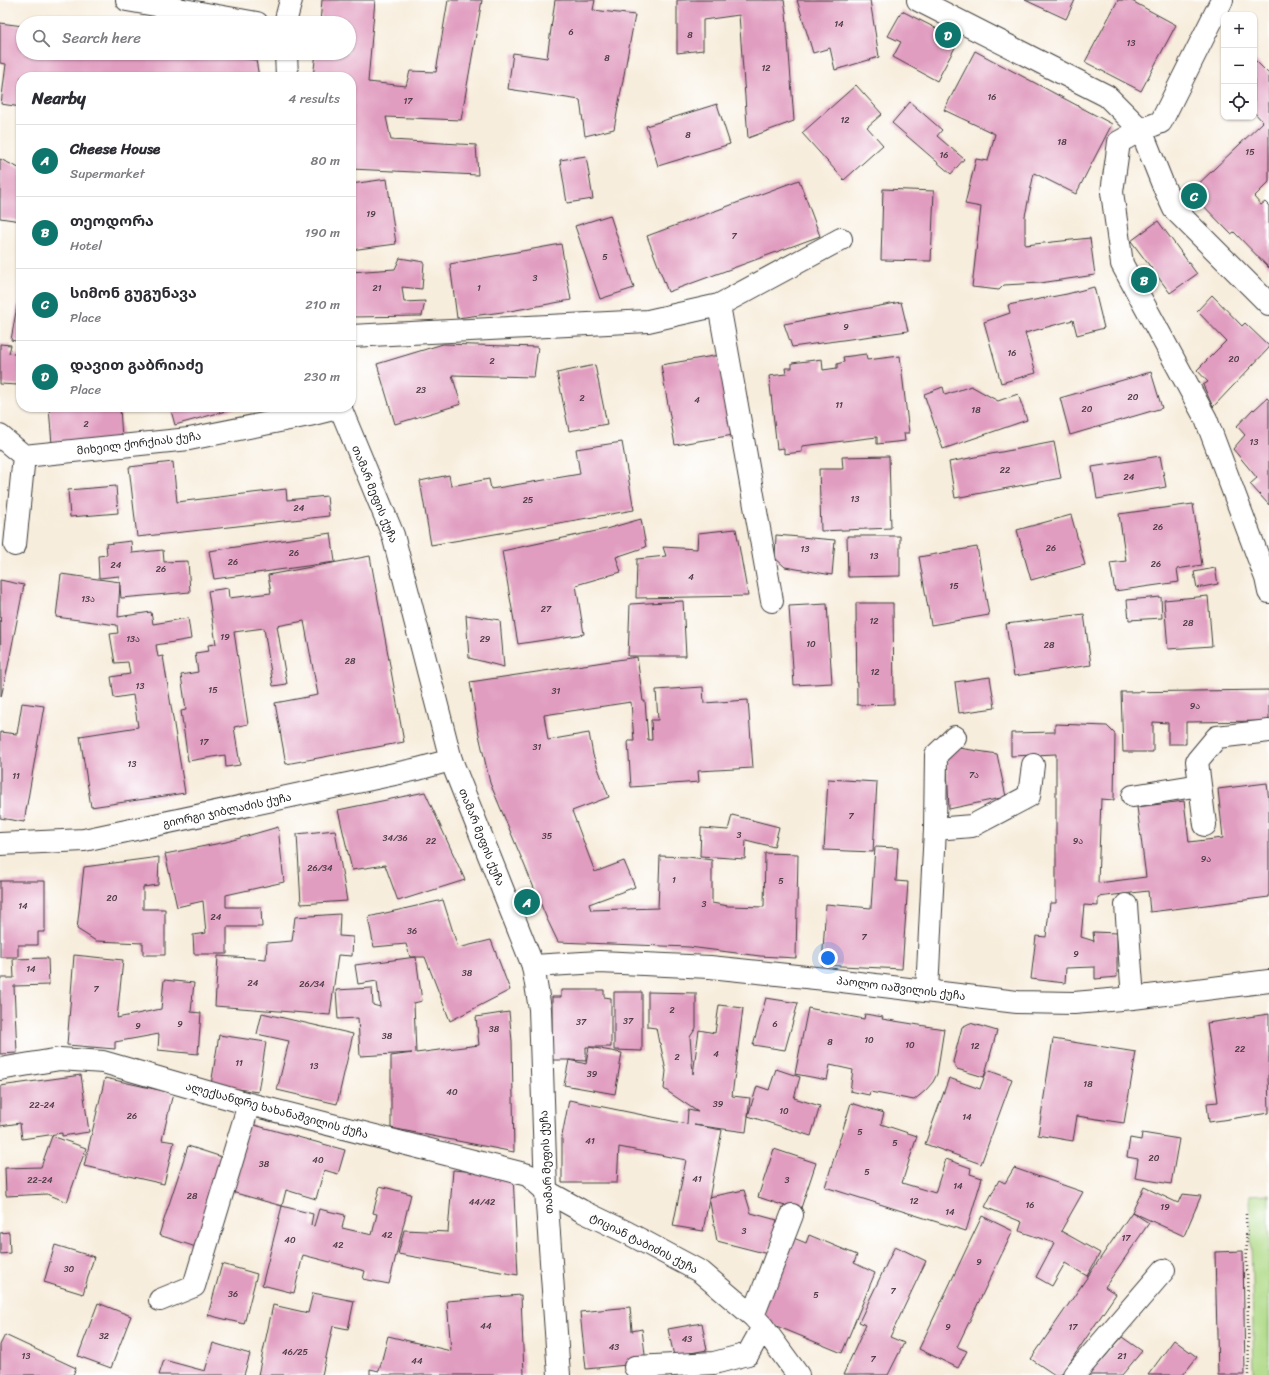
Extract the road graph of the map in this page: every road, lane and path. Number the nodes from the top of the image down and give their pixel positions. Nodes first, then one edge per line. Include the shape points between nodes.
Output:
1 (127, 0) edge
2 (291, 0) edge
3 (918, 0) edge
4 (1222, 0) edge
5 (218, 16) edge
6 (287, 16) edge
7 (286, 60) edge
8 (287, 72) edge
9 (1141, 130) junction
10 (841, 239) dead end
11 (1269, 304) edge
12 (719, 305) junction
13 (356, 336) edge
14 (321, 412) edge
15 (342, 412) edge
16 (0, 436) edge
17 (24, 456) junction
18 (15, 545) dead end
19 (1269, 592) edge
20 (772, 601) dead end
21 (1269, 731) edge
22 (955, 737) dead end
23 (451, 760) junction
24 (1033, 766) dead end
25 (1200, 786) junction
26 (1134, 796) dead end
27 (1205, 825) dead end
28 (935, 829) junction
29 (0, 844) edge
30 (1126, 905) dead end
31 (533, 966) junction
32 (1269, 981) edge
33 (927, 991) junction
34 (1133, 998) junction
35 (0, 1070) edge
36 (250, 1104) junction
37 (546, 1191) junction
38 (1246, 1214) dead end
39 (792, 1215) dead end
40 (1164, 1270) dead end
41 (160, 1300) dead end
42 (758, 1321) junction
43 (635, 1367) dead end
44 (559, 1375) edge
45 (798, 1375) edge
46 (1074, 1375) edge
47 (1249, 1375) edge

1 - 5 street
2 - 6 street
3 - 9 street via 1107,96
4 - 9 street via 1161,122
7 - 8 street
9 - 11 street via 1174,209
9 - 19 street via 1119,142 1112,192 1122,264 1206,419
10 - 12 street
12 - 13 street via 648,321
12 - 20 street
14 - 17 street, მიხეილ ქორქიას ქუჩა via 189,439
15 - 23 street, თამარ მეფის ქუჩა via 393,535
16 - 17 street
17 - 18 street
21 - 25 street via 1217,738 1197,761
22 - 28 street via 936,756
23 - 29 street, გიორგი ჯიბლაძის ქუჩა via 84,840
23 - 31 street, თამარ მეფის ქუჩა
24 - 28 street via 1029,796 972,826
25 - 26 street
25 - 27 street
28 - 33 street
30 - 34 street
31 - 33 street, პაოლო იაშვილის ქუჩა via 599,962 710,967
31 - 37 street, თამარ მეფის ქუჩა via 540,1009
32 - 34 street, პაოლო იაშვილის ქუჩა
33 - 34 street, პაოლო იაშვილის ქუჩა via 1016,1002 1074,1003
35 - 36 street, ალექსანდრე ხახანაშვილის ქუჩა via 60,1059 103,1062
36 - 37 street, ალექსანდრე ხახანაშვილის ქუჩა via 528,1175
36 - 41 street via 194,1286
37 - 42 street, ტიციან ტაბიძის ქუჩა via 701,1272
37 - 44 street, თამარ მეფის ქუჩა
38 - 47 path
39 - 42 street
40 - 46 street
42 - 43 street via 748,1354 714,1363
42 - 45 street, ტიციან ტაბიძის ქუჩა

